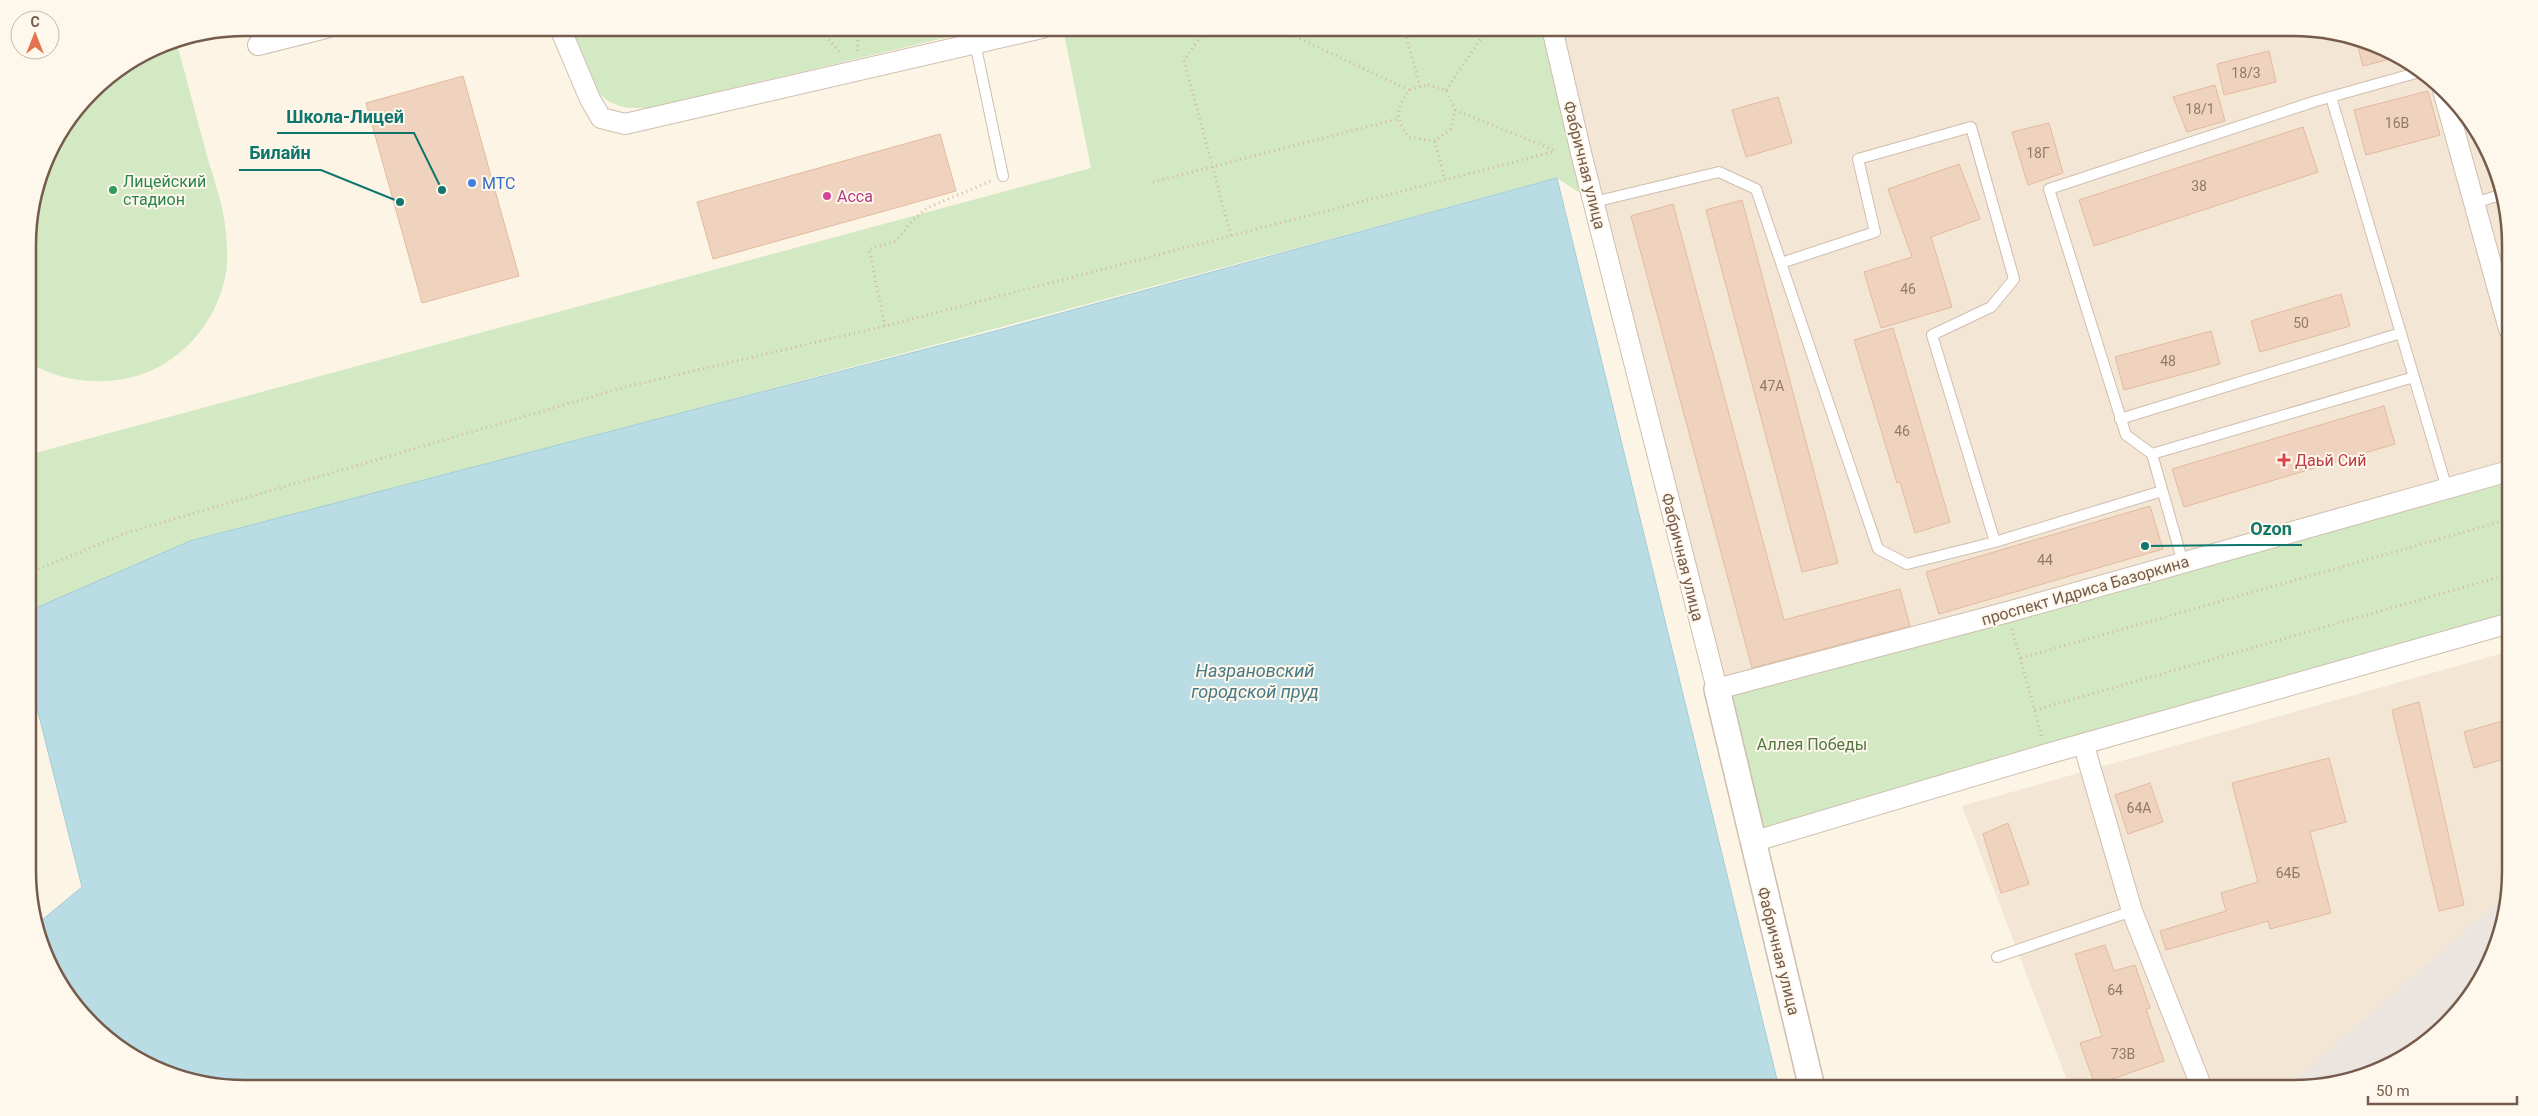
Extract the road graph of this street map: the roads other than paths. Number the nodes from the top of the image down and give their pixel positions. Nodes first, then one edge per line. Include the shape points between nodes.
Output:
1 (294, 36) edge
2 (563, 36) edge
3 (1006, 36) edge
4 (1554, 36) edge
5 (975, 43) junction
6 (258, 45) dead end
7 (2413, 74) edge
8 (2331, 97) junction
9 (2447, 103) edge
10 (1003, 176) road end
11 (2496, 196) edge
12 (1594, 202) junction
13 (2475, 203) junction
14 (1781, 263) junction
15 (2502, 303) edge
16 (2401, 333) junction
17 (2414, 377) junction
18 (2120, 419) junction
19 (2152, 454) junction
20 (2502, 473) edge
21 (2447, 489) junction
22 (2162, 491) junction
23 (1995, 542) junction
24 (2183, 563) junction
25 (2502, 625) edge
26 (1716, 690) junction
27 (2084, 746) junction
28 (1752, 842) junction
29 (2132, 911) junction
30 (1997, 957) dead end
31 (1810, 1080) edge
32 (2199, 1080) edge

1 - 6 street
2 - 5 street via 601,118 625,124
3 - 5 street
4 - 12 street, Фабричная улица
5 - 10 lane
7 - 8 lane
8 - 16 lane
8 - 18 lane via 2049,189
9 - 13 street
11 - 13 lane
12 - 14 lane via 1719,172 1756,189
12 - 26 street, Фабричная улица
13 - 15 street
14 - 23 lane via 1878,549 1907,564
14 - 23 lane via 1875,232 1858,159 1971,126 2014,279 1991,307 1932,335
16 - 17 lane
16 - 18 lane
17 - 19 lane
17 - 21 lane
18 - 19 lane via 2126,435
19 - 22 lane
20 - 21 street, проспект Идриса Базоркина
21 - 24 street, проспект Идриса Базоркина
22 - 23 lane
22 - 24 lane
24 - 26 street, проспект Идриса Базоркина
25 - 27 street
26 - 28 street, Фабричная улица
27 - 28 street via 2047,754
27 - 29 street
28 - 31 street, Фабричная улица
29 - 30 lane
29 - 32 street

